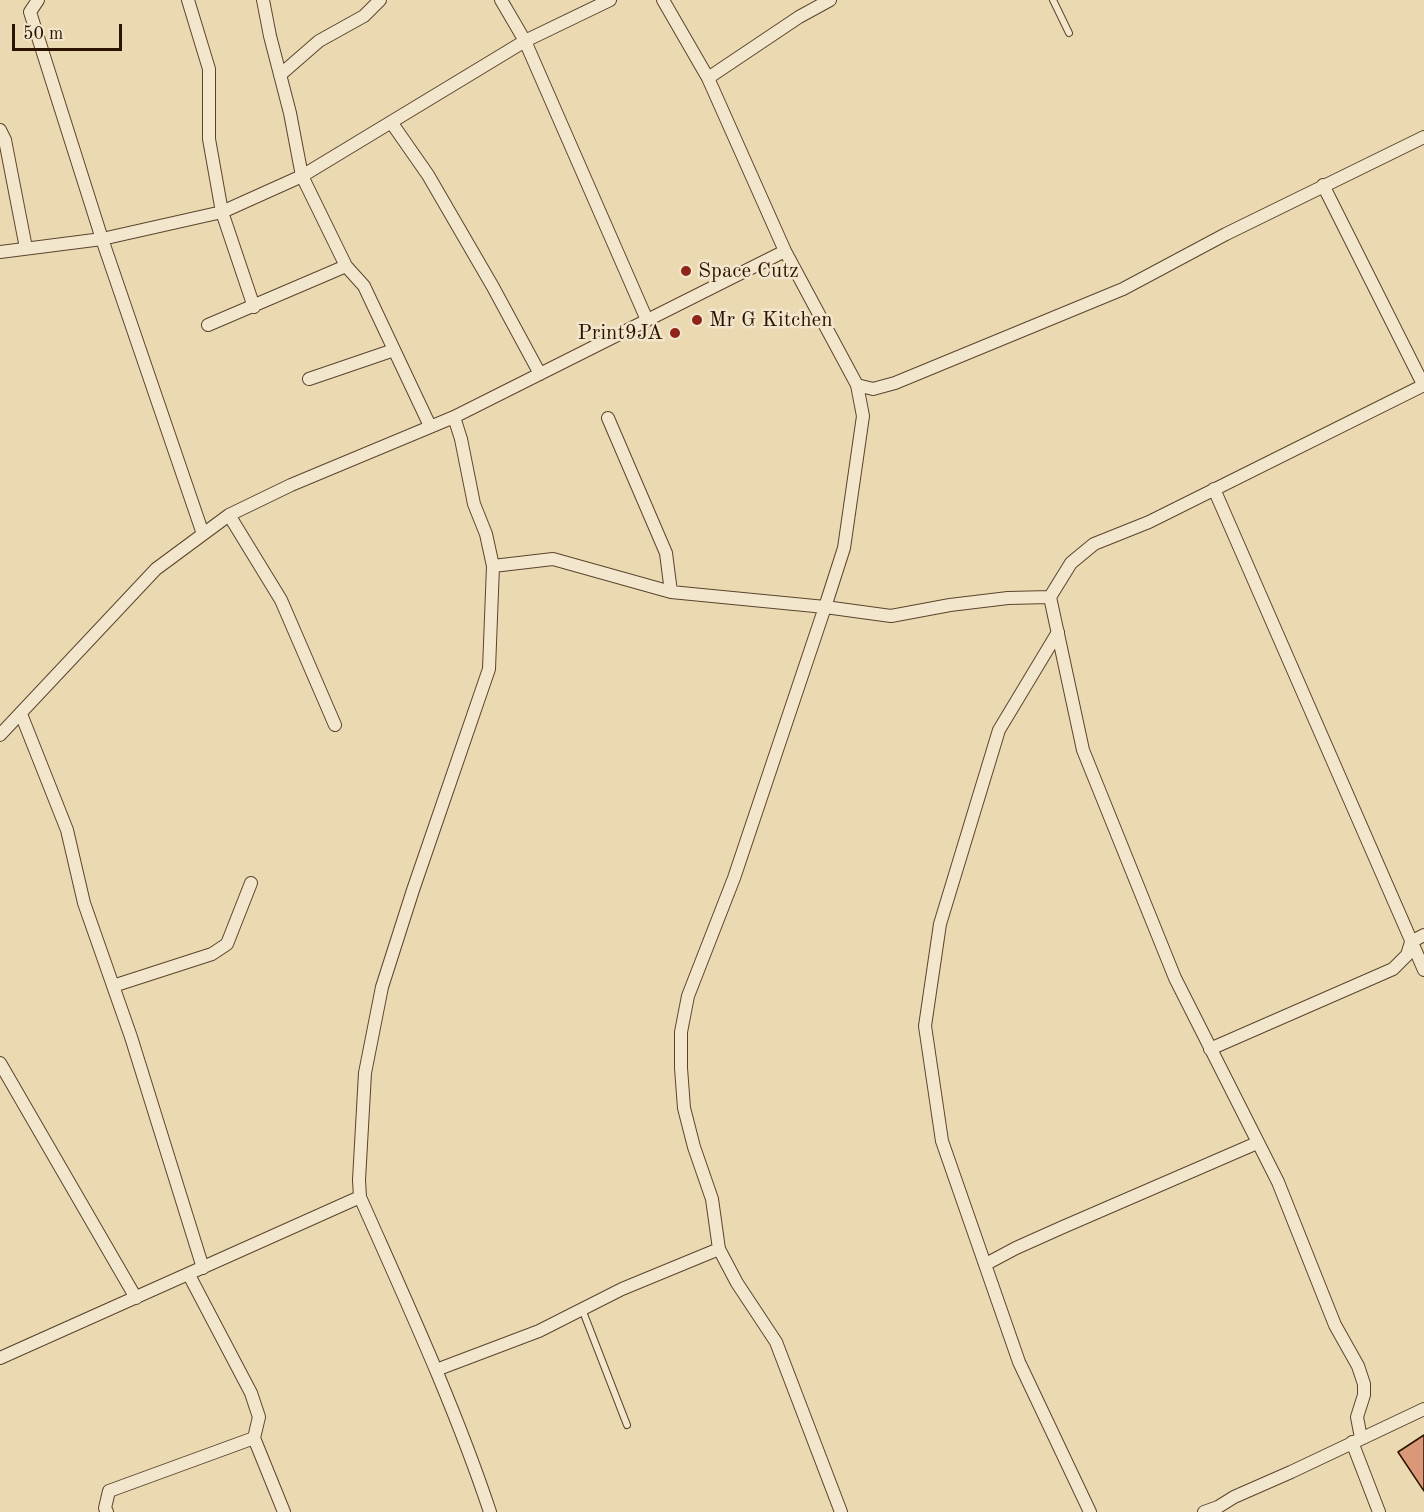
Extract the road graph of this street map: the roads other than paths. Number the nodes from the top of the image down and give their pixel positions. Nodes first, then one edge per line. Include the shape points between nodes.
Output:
1 (38, 0) edge
2 (188, 0) edge
3 (262, 0) edge
4 (380, 0) edge
5 (501, 0) edge
6 (610, 0) edge
7 (663, 0) edge
8 (830, 0) edge
9 (1053, 0) edge
10 (1070, 33) dead end
11 (525, 41) junction
12 (280, 75) junction
13 (708, 78) junction
14 (391, 122) junction
15 (0, 130) edge
16 (1424, 137) edge
17 (302, 176) junction
18 (1323, 185) junction
19 (222, 212) junction
20 (102, 239) junction
21 (26, 248) junction
22 (785, 251) junction
23 (0, 252) edge
24 (346, 266) junction
25 (254, 307) junction
26 (646, 320) junction
27 (208, 325) dead end
28 (394, 350) junction
29 (540, 374) junction
30 (309, 379) dead end
31 (857, 385) junction
32 (1424, 386) edge
33 (454, 417) junction
34 (608, 418) dead end
35 (430, 426) junction
36 (1214, 489) junction
37 (229, 515) junction
38 (203, 534) junction
39 (493, 566) junction
40 (671, 592) junction
41 (1050, 597) junction
42 (825, 607) junction
43 (1058, 632) junction
44 (21, 714) junction
45 (335, 725) dead end
46 (0, 735) edge
47 (251, 883) dead end
48 (1424, 935) edge
49 (1411, 942) junction
50 (1424, 970) edge
51 (113, 986) junction
52 (1210, 1049) junction
53 (0, 1063) edge
54 (1257, 1143) junction
55 (360, 1197) junction
56 (719, 1249) junction
57 (986, 1264) junction
58 (202, 1268) junction
59 (189, 1275) junction
60 (136, 1298) junction
61 (582, 1309) junction
62 (0, 1357) edge
63 (436, 1370) junction
64 (1424, 1409) edge
65 (627, 1425) dead end
66 (254, 1438) junction
67 (1357, 1440) junction
68 (107, 1512) edge
69 (284, 1512) edge
70 (489, 1512) edge
71 (841, 1512) edge
72 (1090, 1512) edge
73 (1204, 1512) edge
74 (1379, 1512) edge

1 - 20 street via 30,12
2 - 19 street via 209,69 209,139
3 - 12 street
4 - 12 street via 364,16 319,42
5 - 11 street
6 - 11 street
7 - 13 street
8 - 13 street via 799,16
9 - 10 lane
11 - 14 street
11 - 26 street
12 - 17 street
13 - 22 street
14 - 17 street
14 - 29 street via 428,175
15 - 21 street
16 - 18 street
17 - 19 street
17 - 24 street
18 - 31 street via 1123,289 895,383 873,389
18 - 32 street
19 - 20 street
19 - 25 street
20 - 21 street
20 - 38 street
21 - 23 street
22 - 26 street
22 - 31 street
24 - 25 street
24 - 28 street via 364,286
25 - 27 street
26 - 29 street
28 - 30 street
28 - 35 street
29 - 33 street
31 - 42 street via 863,416 844,548
32 - 36 street
33 - 35 street
33 - 39 street
34 - 40 street via 666,553
35 - 37 street
36 - 41 street via 1094,544 1071,563
36 - 49 street
37 - 38 street
37 - 45 street via 281,600
38 - 44 street via 156,569
39 - 40 street via 553,560
39 - 55 street via 489,669 382,987 365,1073
40 - 42 street
41 - 42 street via 1008,598 891,616
41 - 43 street
42 - 56 street via 734,878 688,996 681,1032 684,1108 712,1199
43 - 52 street via 1083,750 1175,978
43 - 57 street via 999,730 940,924 925,1026 942,1141
44 - 46 street
44 - 51 street via 67,830 84,903
47 - 51 street via 227,944 212,954
48 - 49 street
49 - 50 street
49 - 52 street via 1407,955 1393,969
51 - 58 street
52 - 54 street
53 - 60 street
54 - 57 street
54 - 67 street via 1278,1182 1335,1325 1358,1366 1364,1395 1357,1417
55 - 58 street
55 - 63 street
56 - 61 street
56 - 71 street via 776,1342
57 - 72 street via 1019,1362
58 - 59 street
59 - 60 street
59 - 66 street via 251,1393 259,1417
60 - 62 street
61 - 63 street via 538,1331
61 - 65 lane
63 - 70 street
64 - 67 street
66 - 68 street via 109,1491
66 - 69 street
67 - 73 street
67 - 74 street

